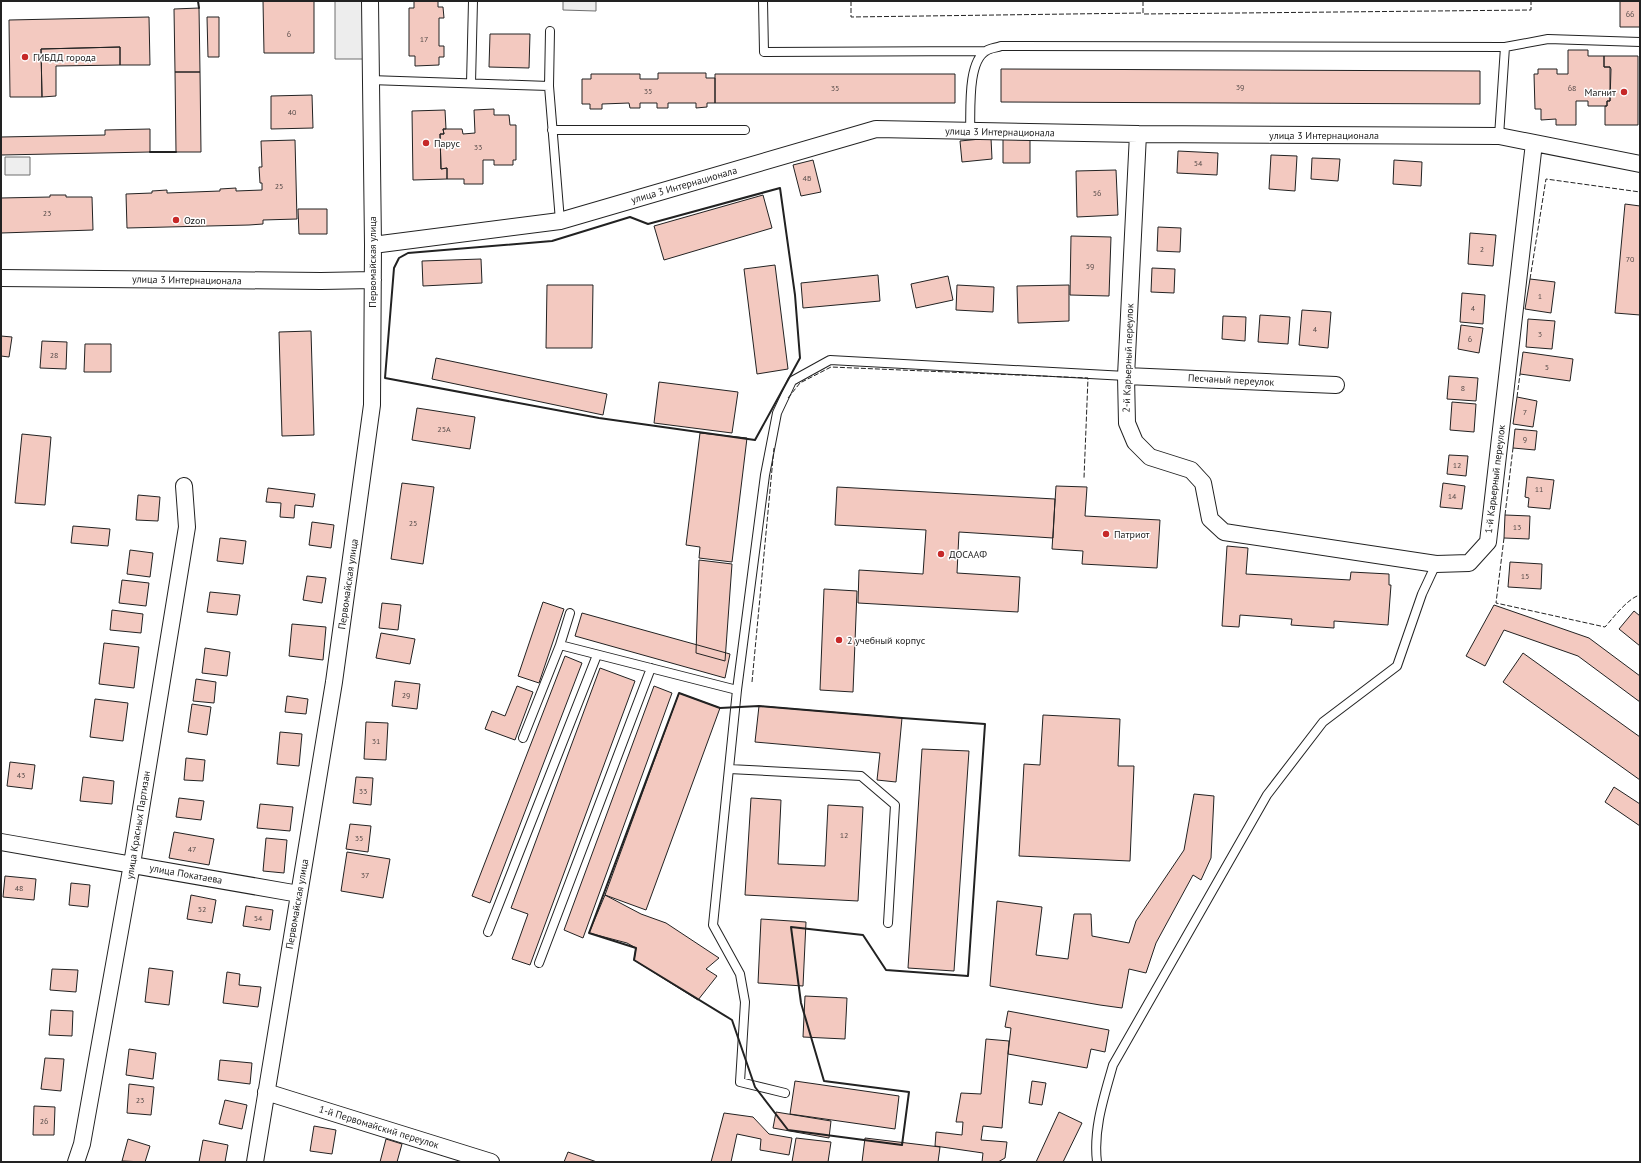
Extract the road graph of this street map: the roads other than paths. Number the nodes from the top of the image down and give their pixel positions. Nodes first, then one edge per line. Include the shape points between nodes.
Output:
1 (370, 1) edge
2 (473, 1) edge
3 (763, 1) edge
4 (550, 31) dead end
5 (1640, 42) edge
6 (1505, 47) junction
7 (986, 51) junction
8 (370, 80) junction
9 (471, 83) junction
10 (549, 86) junction
11 (552, 130) junction
12 (745, 130) dead end
13 (970, 131) junction
14 (1138, 134) junction
15 (1499, 136) junction
16 (1534, 143) junction
17 (1640, 164) edge
18 (560, 221) junction
19 (373, 245) junction
20 (1, 278) edge
21 (373, 280) junction
22 (1126, 376) junction
23 (1336, 385) dead end
24 (184, 486) dead end
25 (1224, 532) joint
26 (1436, 564) junction
27 (570, 613) dead end
28 (560, 645) junction
29 (597, 655) junction
30 (651, 668) junction
31 (737, 690) junction
32 (523, 738) dead end
33 (729, 769) junction
34 (1, 842) edge
35 (132, 864) junction
36 (299, 894) junction
37 (888, 923) dead end
38 (488, 932) dead end
39 (539, 963) dead end
40 (266, 1092) junction
41 (785, 1093) dead end
42 (76, 1162) edge
43 (254, 1162) edge
44 (491, 1162) edge
45 (1097, 1162) edge

1 - 8 street, Первомайская улица
2 - 9 lane
3 - 7 lane via 764,52
4 - 10 lane
5 - 6 lane via 1548,39
6 - 7 lane via 1001,46
6 - 15 lane
7 - 13 lane via 976,61 973,75
8 - 9 lane
8 - 19 street, Первомайская улица
9 - 10 lane
10 - 11 lane
11 - 12 lane
11 - 18 lane
13 - 14 street, улица 3 Интернационала
13 - 18 street, улица 3 Интернационала via 876,129
14 - 15 street, улица 3 Интернационала
14 - 22 street, 2-й Карьерный переулок
15 - 16 street, улица 3 Интернационала
16 - 17 street, улица 3 Интернационала
16 - 26 street, 1-й Карьерный переулок via 1488,542 1470,563
18 - 19 street, улица 3 Интернационала
19 - 21 street, Первомайская улица
20 - 21 street, улица 3 Интернационала
21 - 36 street, Первомайская улица via 372,405 334,682
22 - 23 street, Песчаный переулок
22 - 25 street, 2-й Карьерный переулок via 1127,423 1135,442 1150,457 1191,470 1203,483 1210,519
22 - 31 lane via 830,360 792,381 777,413 765,475
24 - 35 street, улица Красных Партизан via 187,527
25 - 26 street, 1-й Карьерный переулок
26 - 45 lane via 1422,594 1397,666 1323,722 1267,795 1113,1065 1101,1108 1095,1146
27 - 28 lane
28 - 29 lane
28 - 32 lane
29 - 30 lane
29 - 38 lane
30 - 31 lane
30 - 39 lane
31 - 33 lane
33 - 37 lane via 861,776 895,805
33 - 41 lane via 713,925 740,974 745,1002 740,1082
34 - 35 street, улица Покатаева
35 - 36 street, улица Покатаева
35 - 42 street, улица Красных Партизан via 82,1144
36 - 40 street, Первомайская улица
40 - 43 street, Первомайская улица
40 - 44 street, 1-й Первомайский переулок

